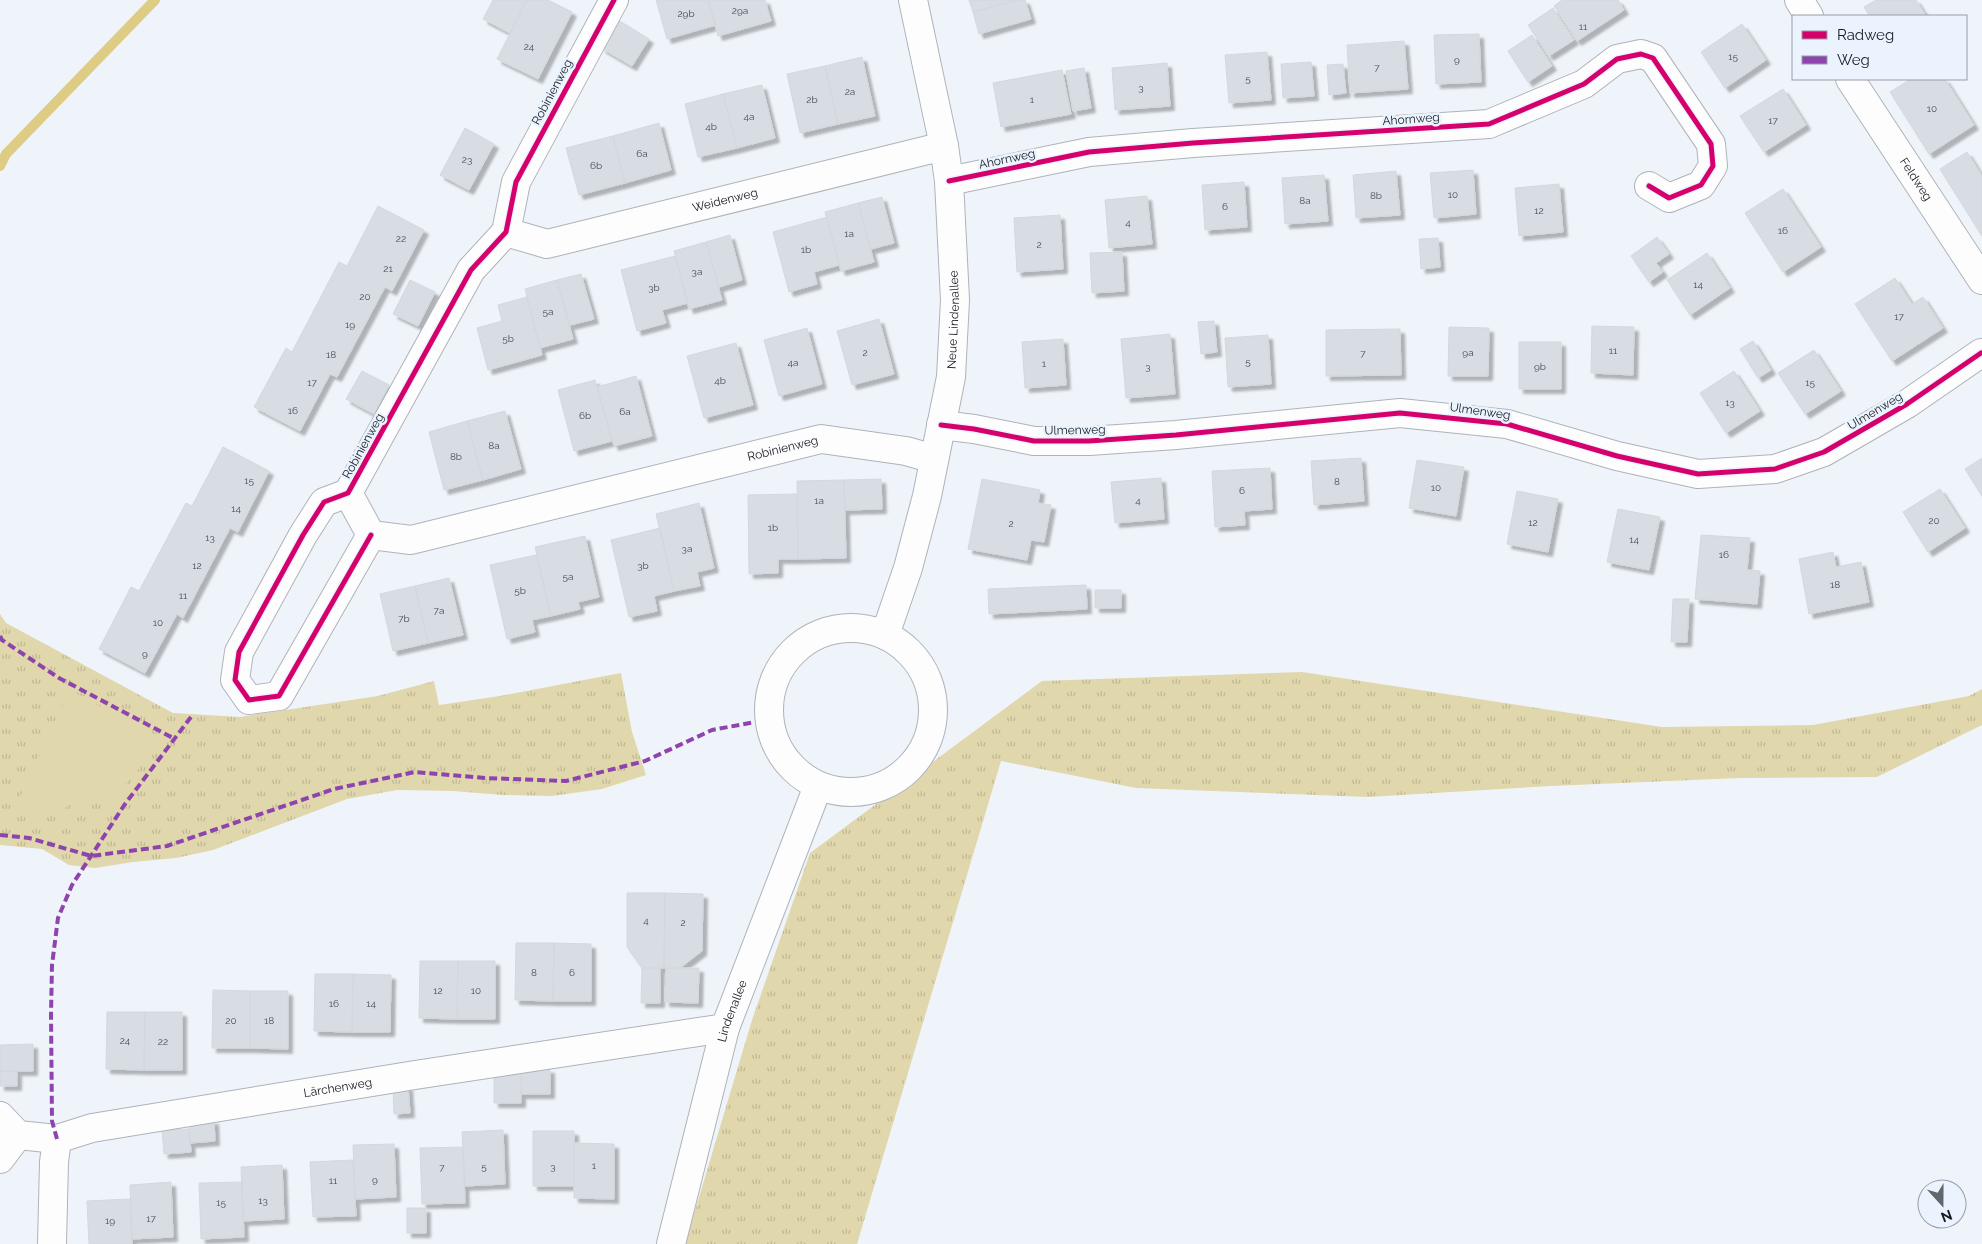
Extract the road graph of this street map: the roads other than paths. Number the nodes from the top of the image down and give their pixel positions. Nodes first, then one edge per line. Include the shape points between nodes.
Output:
1 (614, 0) edge
2 (914, 0) edge
3 (1798, 0) edge
4 (1808, 15) edge
5 (1851, 80) edge
6 (944, 146) junction
7 (949, 181) junction
8 (1649, 186) dead end
9 (506, 232) junction
10 (1982, 280) edge
11 (1981, 353) edge
12 (941, 425) junction
13 (934, 460) junction
14 (348, 493) junction
15 (371, 535) junction
16 (885, 634) junction
17 (818, 786) junction
18 (725, 1028) junction
19 (9, 1125) edge
20 (57, 1139) junction
21 (0, 1158) edge
22 (52, 1244) edge
23 (671, 1244) edge

1 - 9 street, Robinienweg via 516,182
2 - 6 street, Neue Lindenallee
3 - 4 street
5 - 10 street, Feldweg
6 - 7 street, Neue Lindenallee
6 - 9 street, Weidenweg via 547,244
7 - 8 street, Ahornweg via 1089,152 1489,124 1584,84 1617,59 1641,54 1653,58 1711,144 1713,166 1701,185 1669,198
7 - 12 street, Neue Lindenallee via 955,300 951,377
9 - 14 street, Robinienweg via 471,270
11 - 12 street, Ulmenweg via 1907,404 1824,452 1775,469 1698,474 1617,456 1507,424 1400,413 1089,441 1034,441
12 - 13 street, Neue Lindenallee
13 - 15 street, Robinienweg via 906,451 821,439 412,540
13 - 16 street, Neue Lindenallee via 908,568
14 - 15 street, Robinienweg
14 - 15 street, Robinienweg via 324,502 239,652 235,680 249,700 279,696
16 - 17 street via 906,649 922,668 932,693 933,718 926,743 912,764 893,780 869,790 843,792
16 - 17 street via 857,627 828,630 802,643 782,664 770,690 768,720 776,747 794,770
17 - 18 street, Lindenallee
18 - 20 street, Lärchenweg via 92,1128
18 - 23 street, Lindenallee
19 - 20 street
19 - 21 street
20 - 22 street

